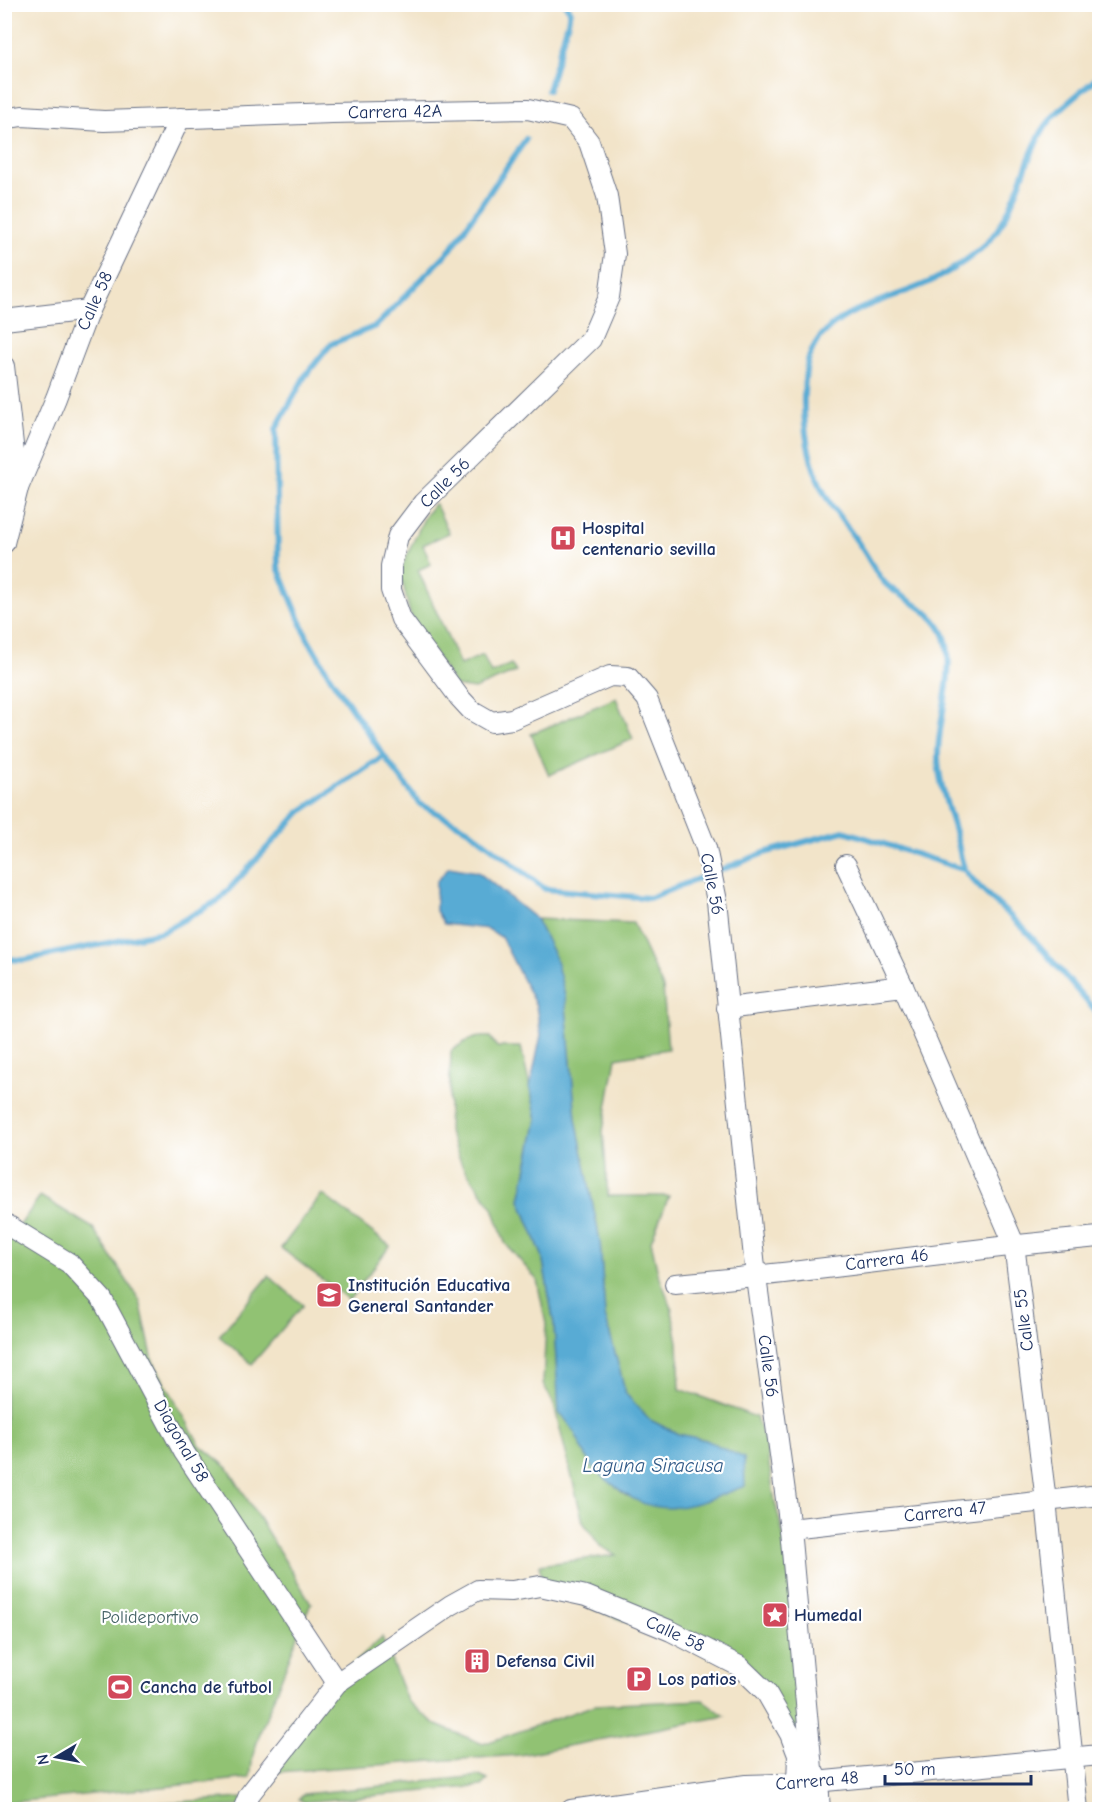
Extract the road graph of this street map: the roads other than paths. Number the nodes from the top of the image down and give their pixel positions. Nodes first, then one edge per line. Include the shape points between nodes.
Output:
1 (180, 118) junction
2 (4, 119) edge
3 (89, 310) junction
4 (4, 320) edge
5 (600, 321) joint
6 (4, 366) edge
7 (18, 488) junction
8 (4, 543) edge
9 (846, 865) dead end
10 (903, 986) junction
11 (727, 1008) junction
12 (4, 1223) edge
13 (1100, 1237) edge
14 (1014, 1244) junction
15 (756, 1277) junction
16 (675, 1284) dead end
17 (1100, 1495) edge
18 (1046, 1501) junction
19 (790, 1529) junction
20 (337, 1683) junction
21 (1100, 1755) edge
22 (1073, 1757) junction
23 (808, 1790) edge
24 (632, 1806) edge
25 (243, 1809) edge
26 (571, 1809) edge
27 (685, 1809) edge
28 (1078, 1809) edge

1 - 2 street, Carrera 42A
1 - 3 street, Calle 58
1 - 5 street, Carrera 42A via 528,109 571,119 589,142 607,196 615,254 609,297
3 - 4 street
3 - 7 street, Calle 58
5 - 11 street, Calle 56 via 591,339 423,503 398,536 391,566 391,590 401,620 459,697 471,711 492,722 512,719 610,676 628,677 647,699 706,848 717,901
6 - 7 street
7 - 8 street
9 - 10 street, Calle 55
10 - 11 street
10 - 14 street, Calle 55
11 - 15 street, Calle 56
12 - 20 street, Diagonal 58 via 69,1263 102,1299 184,1452
13 - 14 street, Carrera 46
14 - 15 street, Carrera 46
14 - 18 street, Calle 55
15 - 16 street, Carrera 46
15 - 19 street, Calle 56
17 - 18 street, Carrera 47
18 - 19 street, Carrera 47
18 - 22 street, Calle 55
19 - 23 street, Calle 56
20 - 23 street, Calle 58 via 478,1590 512,1591 540,1586 586,1596 671,1631 739,1666 766,1692 790,1734
20 - 25 street, Calle 58 via 249,1795
21 - 22 street, Carrera 48
22 - 23 street, Carrera 48
22 - 28 street, Calle 55
23 - 24 street, Carrera 48 via 746,1785
23 - 27 street, Carrera 48
24 - 26 street, Carrera 48

